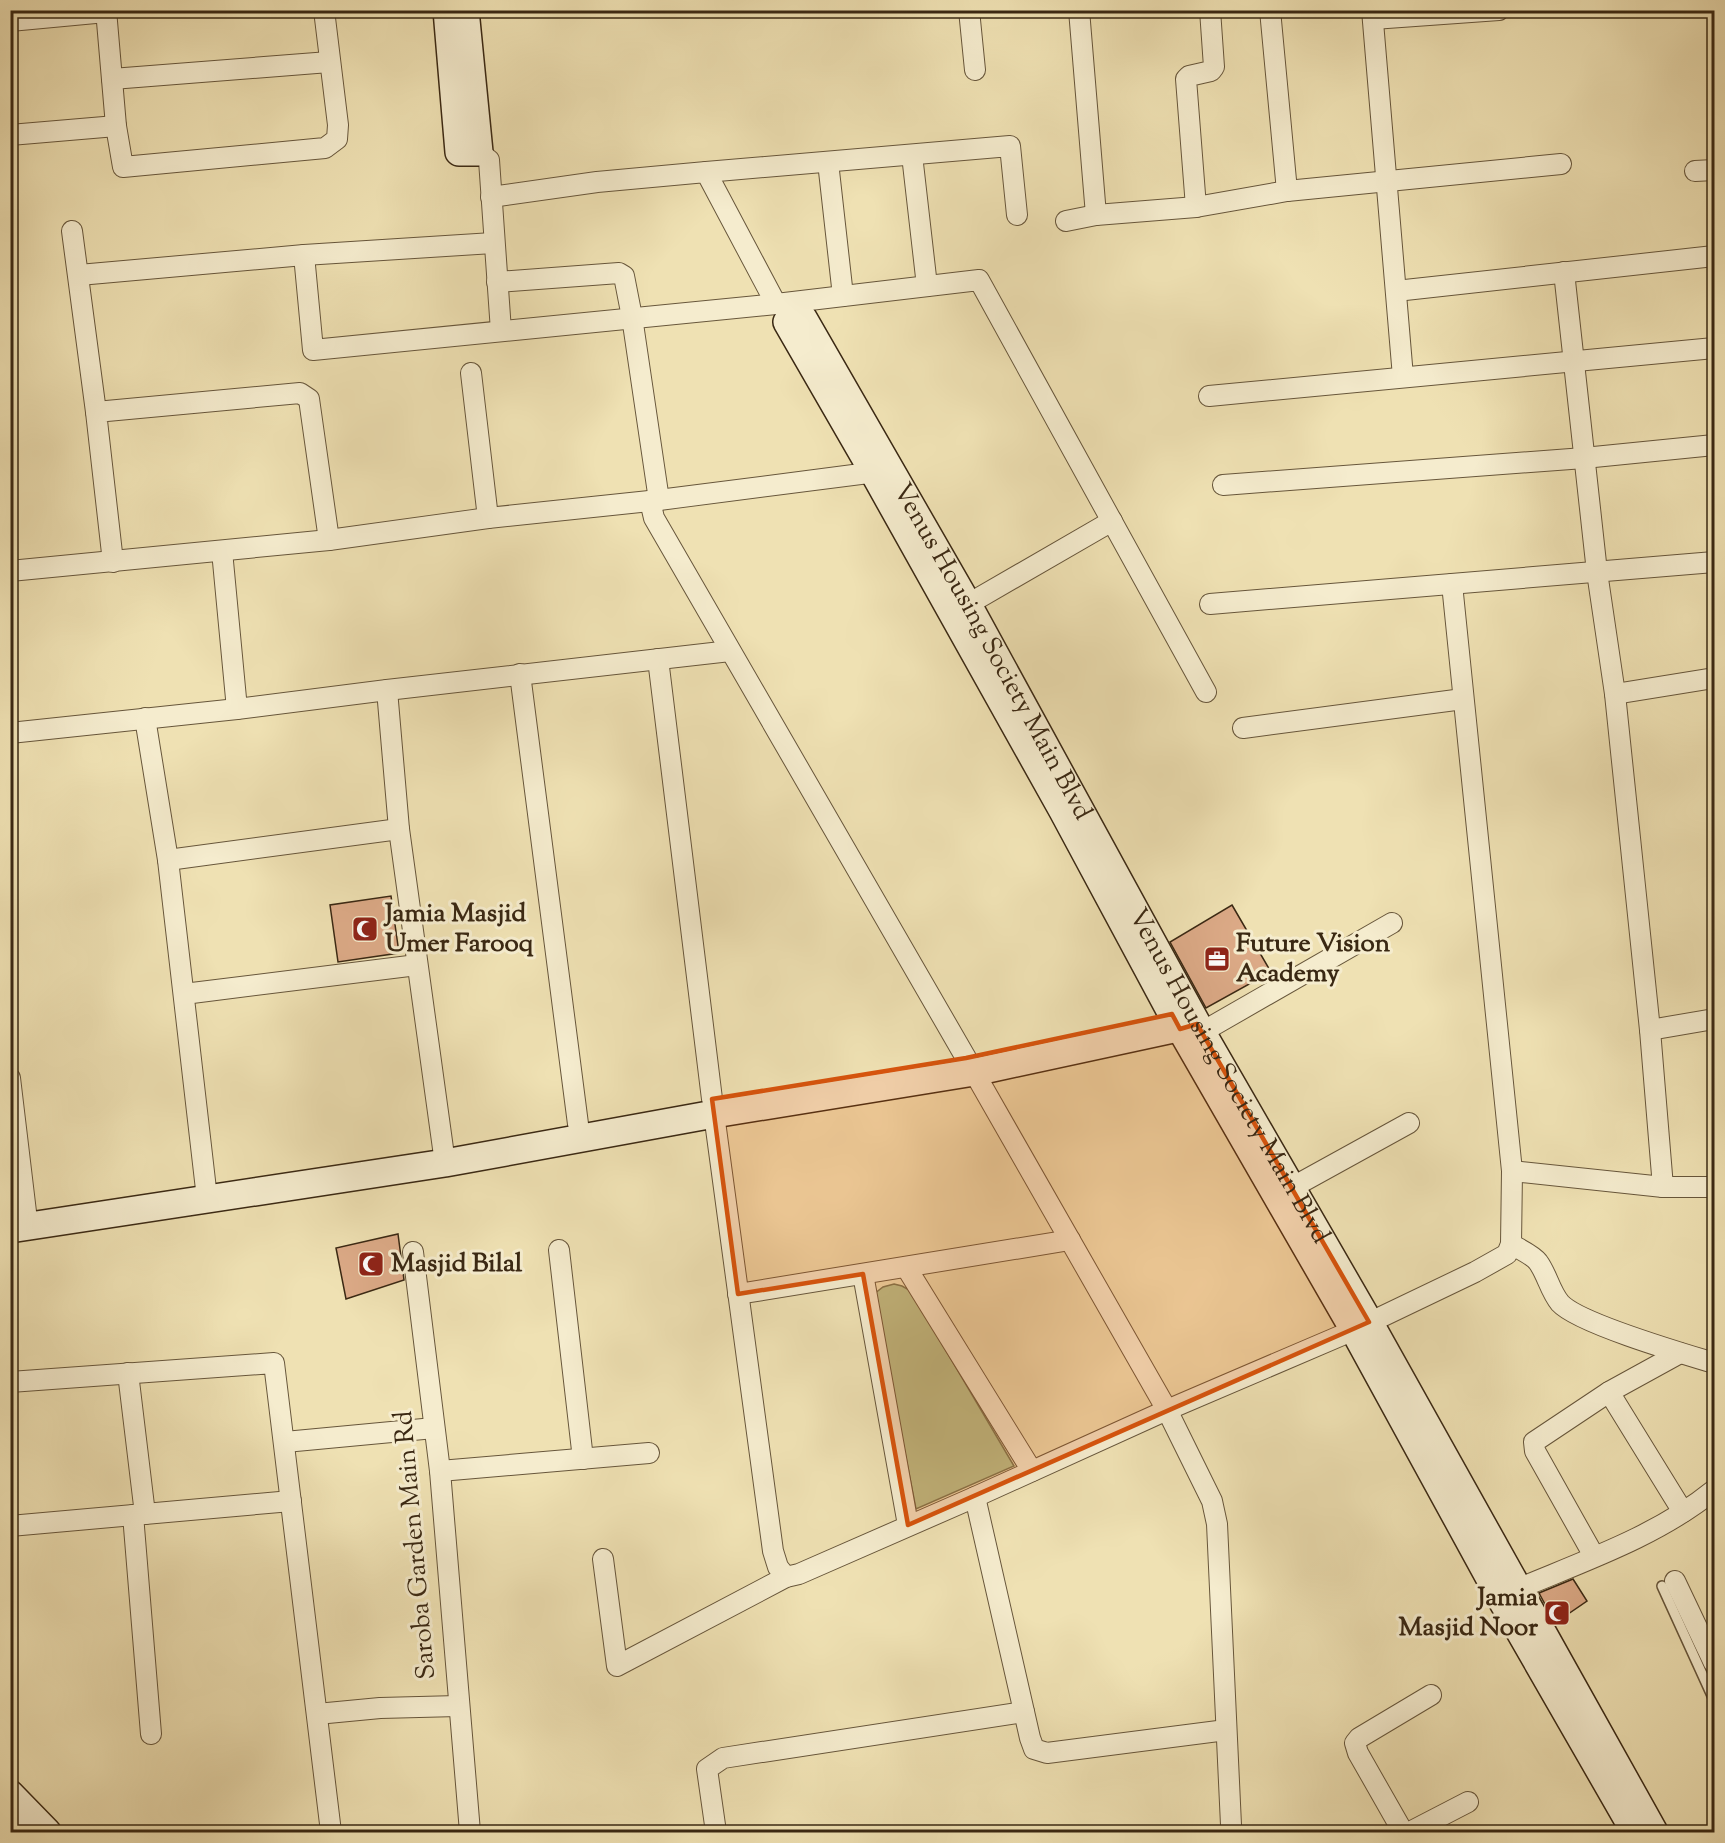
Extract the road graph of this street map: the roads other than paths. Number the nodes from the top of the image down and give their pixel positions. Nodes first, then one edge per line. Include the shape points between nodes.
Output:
1 (324, 10) edge
2 (447, 10) edge
3 (465, 10) edge
4 (969, 10) edge
5 (1078, 10) edge
6 (1210, 10) edge
7 (1270, 10) edge
8 (1499, 10) edge
9 (106, 11) edge
10 (1373, 15) edge
11 (10, 21) edge
12 (329, 62) junction
13 (975, 70) dead end
14 (112, 79) junction
15 (116, 126) junction
16 (10, 135) edge
17 (479, 152) junction
18 (912, 155) junction
19 (828, 162) junction
20 (1561, 164) dead end
21 (706, 172) junction
22 (1387, 180) junction
23 (1287, 191) junction
24 (491, 197) junction
25 (1196, 207) junction
26 (1096, 215) junction
27 (1017, 216) dead end
28 (1066, 221) dead end
29 (72, 231) dead end
30 (493, 243) junction
31 (304, 255) junction
32 (1714, 256) edge
33 (1564, 272) junction
34 (79, 275) junction
35 (497, 282) junction
36 (927, 286) junction
37 (1396, 291) junction
38 (843, 296) junction
39 (789, 315) junction
40 (632, 317) junction
41 (501, 331) junction
42 (1714, 348) edge
43 (1574, 361) junction
44 (471, 373) dead end
45 (1403, 377) junction
46 (1209, 396) dead end
47 (96, 412) junction
48 (1714, 445) edge
49 (1584, 458) junction
50 (882, 471) junction
51 (1222, 485) dead end
52 (654, 500) junction
53 (488, 518) junction
54 (1112, 521) junction
55 (329, 540) junction
56 (222, 551) junction
57 (113, 562) junction
58 (1714, 562) edge
59 (10, 571) edge
60 (1597, 572) junction
61 (1452, 584) junction
62 (1210, 604) dead end
63 (960, 609) junction
64 (730, 651) junction
65 (658, 659) junction
66 (520, 674) junction
67 (1714, 678) edge
68 (387, 690) junction
69 (1206, 692) dead end
70 (1615, 694) junction
71 (1464, 699) junction
72 (237, 709) junction
73 (145, 718) junction
74 (1243, 728) dead end
75 (10, 733) edge
76 (399, 829) junction
77 (168, 860) junction
78 (1392, 923) dead end
79 (417, 965) junction
80 (184, 994) junction
81 (1714, 1019) edge
82 (1188, 1021) junction
83 (1650, 1030) junction
84 (970, 1065) junction
85 (10, 1078) edge
86 (713, 1107) junction
87 (1408, 1123) dead end
88 (580, 1131) junction
89 (444, 1156) junction
90 (1512, 1171) junction
91 (1663, 1187) junction
92 (1714, 1187) edge
93 (206, 1192) junction
94 (1283, 1192) junction
95 (19, 1220) edge
96 (1070, 1240) junction
97 (1511, 1244) junction
98 (560, 1250) dead end
99 (413, 1252) dead end
100 (906, 1267) junction
101 (863, 1274) junction
102 (738, 1294) junction
103 (1361, 1326) junction
104 (1680, 1353) junction
105 (1714, 1363) edge
106 (128, 1373) junction
107 (10, 1382) edge
108 (1609, 1392) junction
109 (1167, 1410) junction
110 (434, 1428) junction
111 (285, 1442) junction
112 (649, 1453) dead end
113 (583, 1459) junction
114 (440, 1471) junction
115 (1032, 1471) junction
116 (1714, 1490) edge
117 (975, 1497) junction
118 (291, 1501) junction
119 (1683, 1512) junction
120 (139, 1515) junction
121 (908, 1525) junction
122 (10, 1526) edge
123 (1594, 1556) junction
124 (603, 1559) dead end
125 (786, 1577) junction
126 (1668, 1583) joint
127 (1509, 1593) junction
128 (1714, 1664) edge
129 (1431, 1695) dead end
130 (1714, 1700) edge
131 (458, 1706) junction
132 (1024, 1712) junction
133 (317, 1714) junction
134 (1226, 1730) junction
135 (151, 1734) dead end
136 (10, 1794) edge
137 (1468, 1802) dead end
138 (10, 1823) edge
139 (1231, 1825) dead end
140 (20, 1833) edge
141 (47, 1833) edge
142 (331, 1833) edge
143 (470, 1833) edge
144 (716, 1833) edge
145 (1403, 1833) edge
146 (1410, 1833) edge
147 (1635, 1833) edge
148 (1654, 1833) edge

1 - 12 street
2 - 17 street via 459,152
3 - 17 street
4 - 13 street
5 - 26 street
6 - 25 street via 1214,69 1186,79
7 - 23 street
8 - 10 street
9 - 11 street
9 - 14 street
10 - 22 street
12 - 14 street
12 - 15 street via 338,125 337,139 325,148 123,167
14 - 15 street
15 - 16 street
17 - 24 street via 489,160
18 - 19 street
18 - 27 street via 1010,146
18 - 36 street
19 - 21 street
19 - 38 street
20 - 22 street
21 - 24 street
21 - 39 street
22 - 23 street
22 - 37 street
23 - 25 street
24 - 30 street
25 - 26 street
26 - 28 street
29 - 34 street
30 - 31 street
30 - 35 street
31 - 34 street
31 - 41 street via 314,350
32 - 33 street
33 - 37 street
33 - 43 street
34 - 47 street
35 - 40 street via 619,273 624,276
35 - 41 street
36 - 38 street
36 - 54 street via 979,280
37 - 45 street
38 - 39 street
39 - 40 street
39 - 50 street, Venus Housing Society Main Blvd
40 - 41 street
40 - 52 street
42 - 43 street
43 - 45 street
43 - 49 street
44 - 53 street
45 - 46 street
47 - 55 street via 300,393 309,399
47 - 57 street
48 - 49 street
49 - 51 street
49 - 60 street
50 - 52 street
50 - 63 street, Venus Housing Society Main Blvd
52 - 53 street
52 - 64 street via 654,518
53 - 55 street
54 - 63 street
54 - 69 street
55 - 56 street
56 - 57 street
56 - 72 street
57 - 59 street
58 - 60 street
60 - 61 street
60 - 70 street
61 - 62 street
61 - 71 street
63 - 82 street, Venus Housing Society Main Blvd via 1063,811
64 - 65 street
64 - 84 street
65 - 66 street
65 - 86 street
66 - 68 street
66 - 88 street
67 - 70 street
68 - 72 street
68 - 76 street
70 - 83 street
71 - 74 street
71 - 90 street
72 - 73 street
73 - 75 street
73 - 77 street
76 - 77 street
76 - 79 street
77 - 80 street
78 - 82 street
79 - 80 street
79 - 89 street
80 - 93 street
81 - 83 street
82 - 84 street
82 - 94 street, Venus Housing Society Main Blvd
83 - 91 street
84 - 86 street
84 - 96 street
85 - 95 street
86 - 88 street
86 - 102 street
87 - 94 street
88 - 89 street
89 - 93 street
90 - 91 street
90 - 97 street
91 - 92 street
93 - 95 street via 139,1197
94 - 103 street, Venus Housing Society Main Blvd
96 - 100 street
96 - 109 street
97 - 103 street via 1507,1254 1475,1272
97 - 104 street via 1538,1261 1561,1304 1587,1319
98 - 113 street
99 - 110 street, Saroba Garden Main Rd
100 - 101 street
100 - 115 street
101 - 102 street
101 - 121 street
102 - 125 street via 773,1551
103 - 109 street
103 - 127 street, Venus Housing Society Main Blvd
104 - 105 street
104 - 108 street
106 - 107 street
106 - 111 street via 274,1363
106 - 120 street
108 - 119 street
108 - 123 street via 1534,1442 1535,1451
109 - 115 street
109 - 134 street via 1212,1501 1217,1524
110 - 111 street
110 - 114 street, Saroba Garden Main Rd
111 - 118 street
112 - 113 street
113 - 114 street
114 - 131 street, Saroba Garden Main Rd
115 - 117 street
116 - 119 street
117 - 121 street
117 - 132 street
118 - 120 street
118 - 133 street
119 - 123 street via 1638,1538
120 - 122 street
120 - 135 street
121 - 125 street
123 - 127 street
124 - 125 street via 617,1666
126 - 128 street
126 - 130 lane
127 - 147 street, Venus Housing Society Main Blvd
127 - 148 street, Venus Housing Society Main Blvd
129 - 145 street via 1355,1743
131 - 133 street
131 - 143 street, Saroba Garden Main Rd
132 - 134 street via 1034,1749 1047,1752
132 - 144 street via 723,1758 707,1769
133 - 142 street
134 - 139 street
136 - 141 street
137 - 146 street
138 - 140 street

